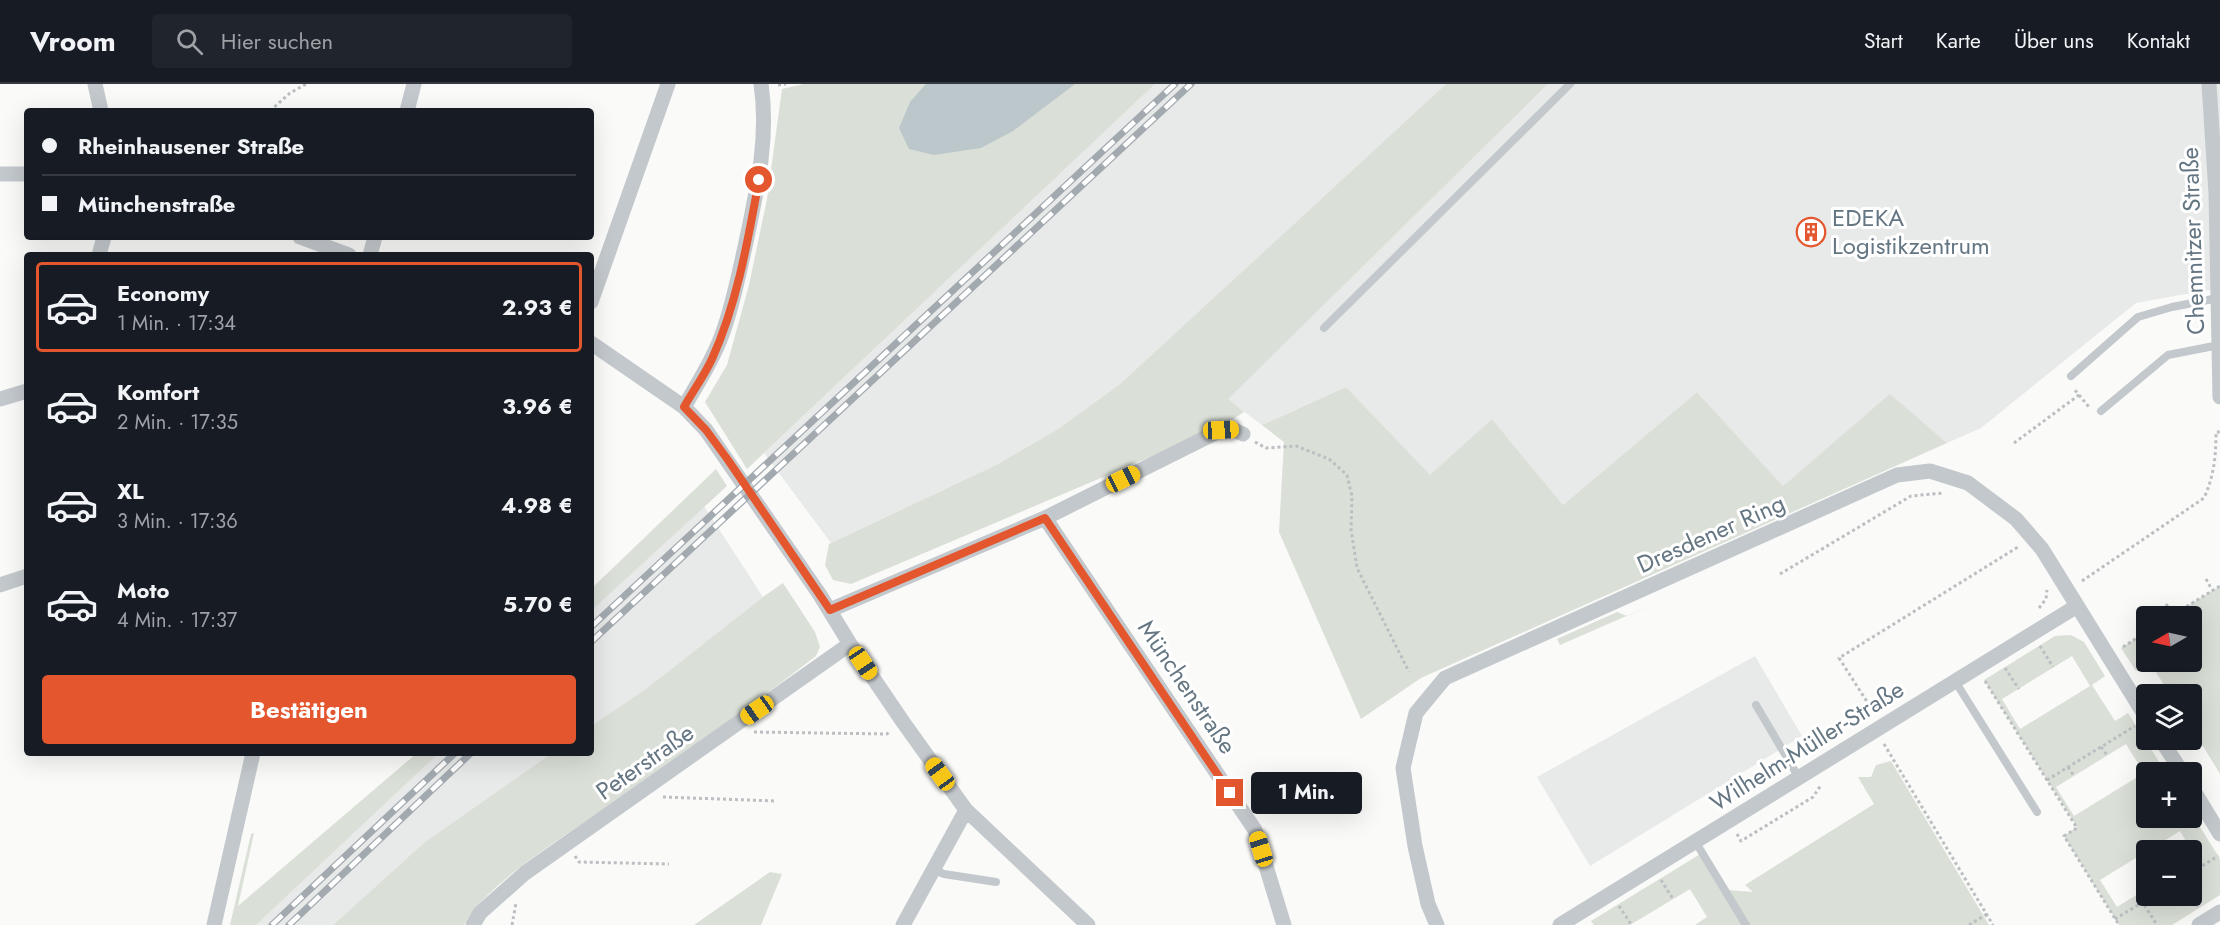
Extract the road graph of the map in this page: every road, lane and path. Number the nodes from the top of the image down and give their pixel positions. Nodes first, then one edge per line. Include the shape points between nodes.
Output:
1 (95, 84) edge
2 (306, 84) edge
3 (414, 84) edge
4 (668, 84) edge
5 (761, 84) edge
6 (1570, 84) edge
7 (2209, 84) edge
8 (100, 108) edge
9 (273, 108) edge
10 (408, 108) edge
11 (0, 174) edge
12 (24, 174) edge
13 (308, 240) edge
14 (341, 252) edge
15 (594, 294) edge
16 (2218, 298) junction
17 (1324, 328) dead end
18 (594, 345) edge
19 (2219, 345) edge
20 (2071, 376) joint
21 (24, 392) edge
22 (2220, 397) edge
23 (0, 399) edge
24 (684, 407) junction
25 (2102, 411) dead end
26 (2220, 432) edge
27 (1243, 434) joint
28 (2014, 443) dead end
29 (1948, 493) dead end
30 (1045, 518) junction
31 (2013, 539) dead end
32 (2020, 546) junction
33 (2026, 552) dead end
34 (1780, 574) dead end
35 (24, 577) edge
36 (2206, 579) dead end
37 (0, 585) edge
38 (2220, 586) edge
39 (2047, 590) dead end
40 (2068, 590) junction
41 (2213, 591) junction
42 (2077, 606) junction
43 (2188, 606) edge
44 (830, 610) junction
45 (2035, 611) dead end
46 (2136, 638) edge
47 (850, 644) junction
48 (2040, 646) dead end
49 (2121, 648) dead end
50 (2005, 667) dead end
51 (2053, 667) dead end
52 (1409, 672) dead end
53 (1984, 680) dead end
54 (1955, 681) junction
55 (2019, 689) dead end
56 (1756, 705) dead end
57 (1882, 705) dead end
58 (2136, 712) edge
59 (903, 722) junction
60 (738, 723) junction
61 (2136, 724) edge
62 (1876, 730) junction
63 (2101, 747) junction
64 (2107, 755) dead end
65 (252, 756) edge
66 (2068, 767) junction
67 (1827, 776) dead end
68 (2074, 776) dead end
69 (1799, 778) junction
70 (2047, 780) junction
71 (642, 790) junction
72 (776, 801) dead end
73 (2202, 804) edge
74 (1798, 806) junction
75 (966, 810) junction
76 (1801, 812) dead end
77 (2037, 812) dead end
78 (1736, 832) dead end
79 (2220, 834) edge
80 (1695, 841) junction
81 (567, 844) junction
82 (2218, 856) dead end
83 (669, 864) dead end
84 (2202, 866) edge
85 (934, 870) junction
86 (1660, 879) dead end
87 (996, 882) dead end
88 (1672, 899) dead end
89 (1618, 905) dead end
90 (2136, 906) edge
91 (2145, 906) edge
92 (2220, 912) edge
93 (1987, 914) junction
94 (2115, 919) junction
95 (1631, 924) edge
96 (214, 925) edge
97 (473, 925) edge
98 (903, 925) edge
99 (1089, 925) edge
100 (1284, 925) edge
101 (1437, 925) edge
102 (1560, 925) edge
103 (1746, 925) edge
104 (1969, 925) edge
105 (1993, 925) edge
106 (2119, 925) edge
107 (2157, 925) edge
108 (2199, 925) edge

1 - 8 street
2 - 9 path
3 - 10 street
4 - 15 street
5 - 24 street via 762,159 737,284 711,361
6 - 17 lane
7 - 16 street, Chemnitzer Straße
11 - 12 street
13 - 14 street
16 - 19 street, Chemnitzer Straße
16 - 20 lane via 2138,317
18 - 24 street
19 - 22 street, Chemnitzer Straße
19 - 25 lane via 2168,355
20 - 28 path via 2067,381 2079,395
21 - 23 street
24 - 44 street via 706,430
26 - 40 path via 2212,480 2204,498
27 - 30 street via 1221,430
27 - 52 path via 1266,448 1296,446 1329,459 1347,475 1357,568
29 - 34 path via 1911,496
30 - 44 street
30 - 100 street, Münchenstraße via 1255,830
31 - 32 path
32 - 33 path
32 - 57 path via 1839,658 1872,711
35 - 37 street
36 - 41 path
38 - 41 path
39 - 45 path via 2046,599
40 - 42 street, Dresdener Ring
40 - 101 street, Dresdener Ring via 2042,549 2016,519 1968,483 1930,471 1896,475 1445,678 1416,713 1402,768 1415,846 1428,904
41 - 43 path
42 - 54 street, Wilhelm-Müller-Straße
42 - 58 street, Dresdener Ring
44 - 47 street
46 - 49 path
47 - 59 street
47 - 60 street, Peterstraße
48 - 51 path
50 - 55 path
53 - 70 path
54 - 62 street, Wilhelm-Müller-Straße
54 - 77 lane
56 - 69 lane
59 - 60 path via 887,734 744,731
59 - 75 street
60 - 71 street, Peterstraße
61 - 63 path
62 - 69 street, Wilhelm-Müller-Straße
62 - 93 path
63 - 64 path
63 - 66 path
65 - 96 street
66 - 68 path
66 - 70 path
67 - 74 path via 1814,796
69 - 80 street, Wilhelm-Müller-Straße
70 - 94 path via 2077,828 2064,836
71 - 72 path via 652,797
71 - 81 street, Peterstraße
73 - 79 street
74 - 76 path
74 - 78 path via 1741,841
75 - 85 street
75 - 99 street
80 - 102 street, Wilhelm-Müller-Straße
80 - 103 lane
81 - 83 path via 579,862
81 - 97 street, Peterstraße via 510,885 480,913
82 - 84 path
85 - 87 lane
85 - 98 street
86 - 88 path
89 - 95 path
90 - 94 path
91 - 107 path
92 - 108 street
93 - 104 path
93 - 105 path
94 - 106 path

